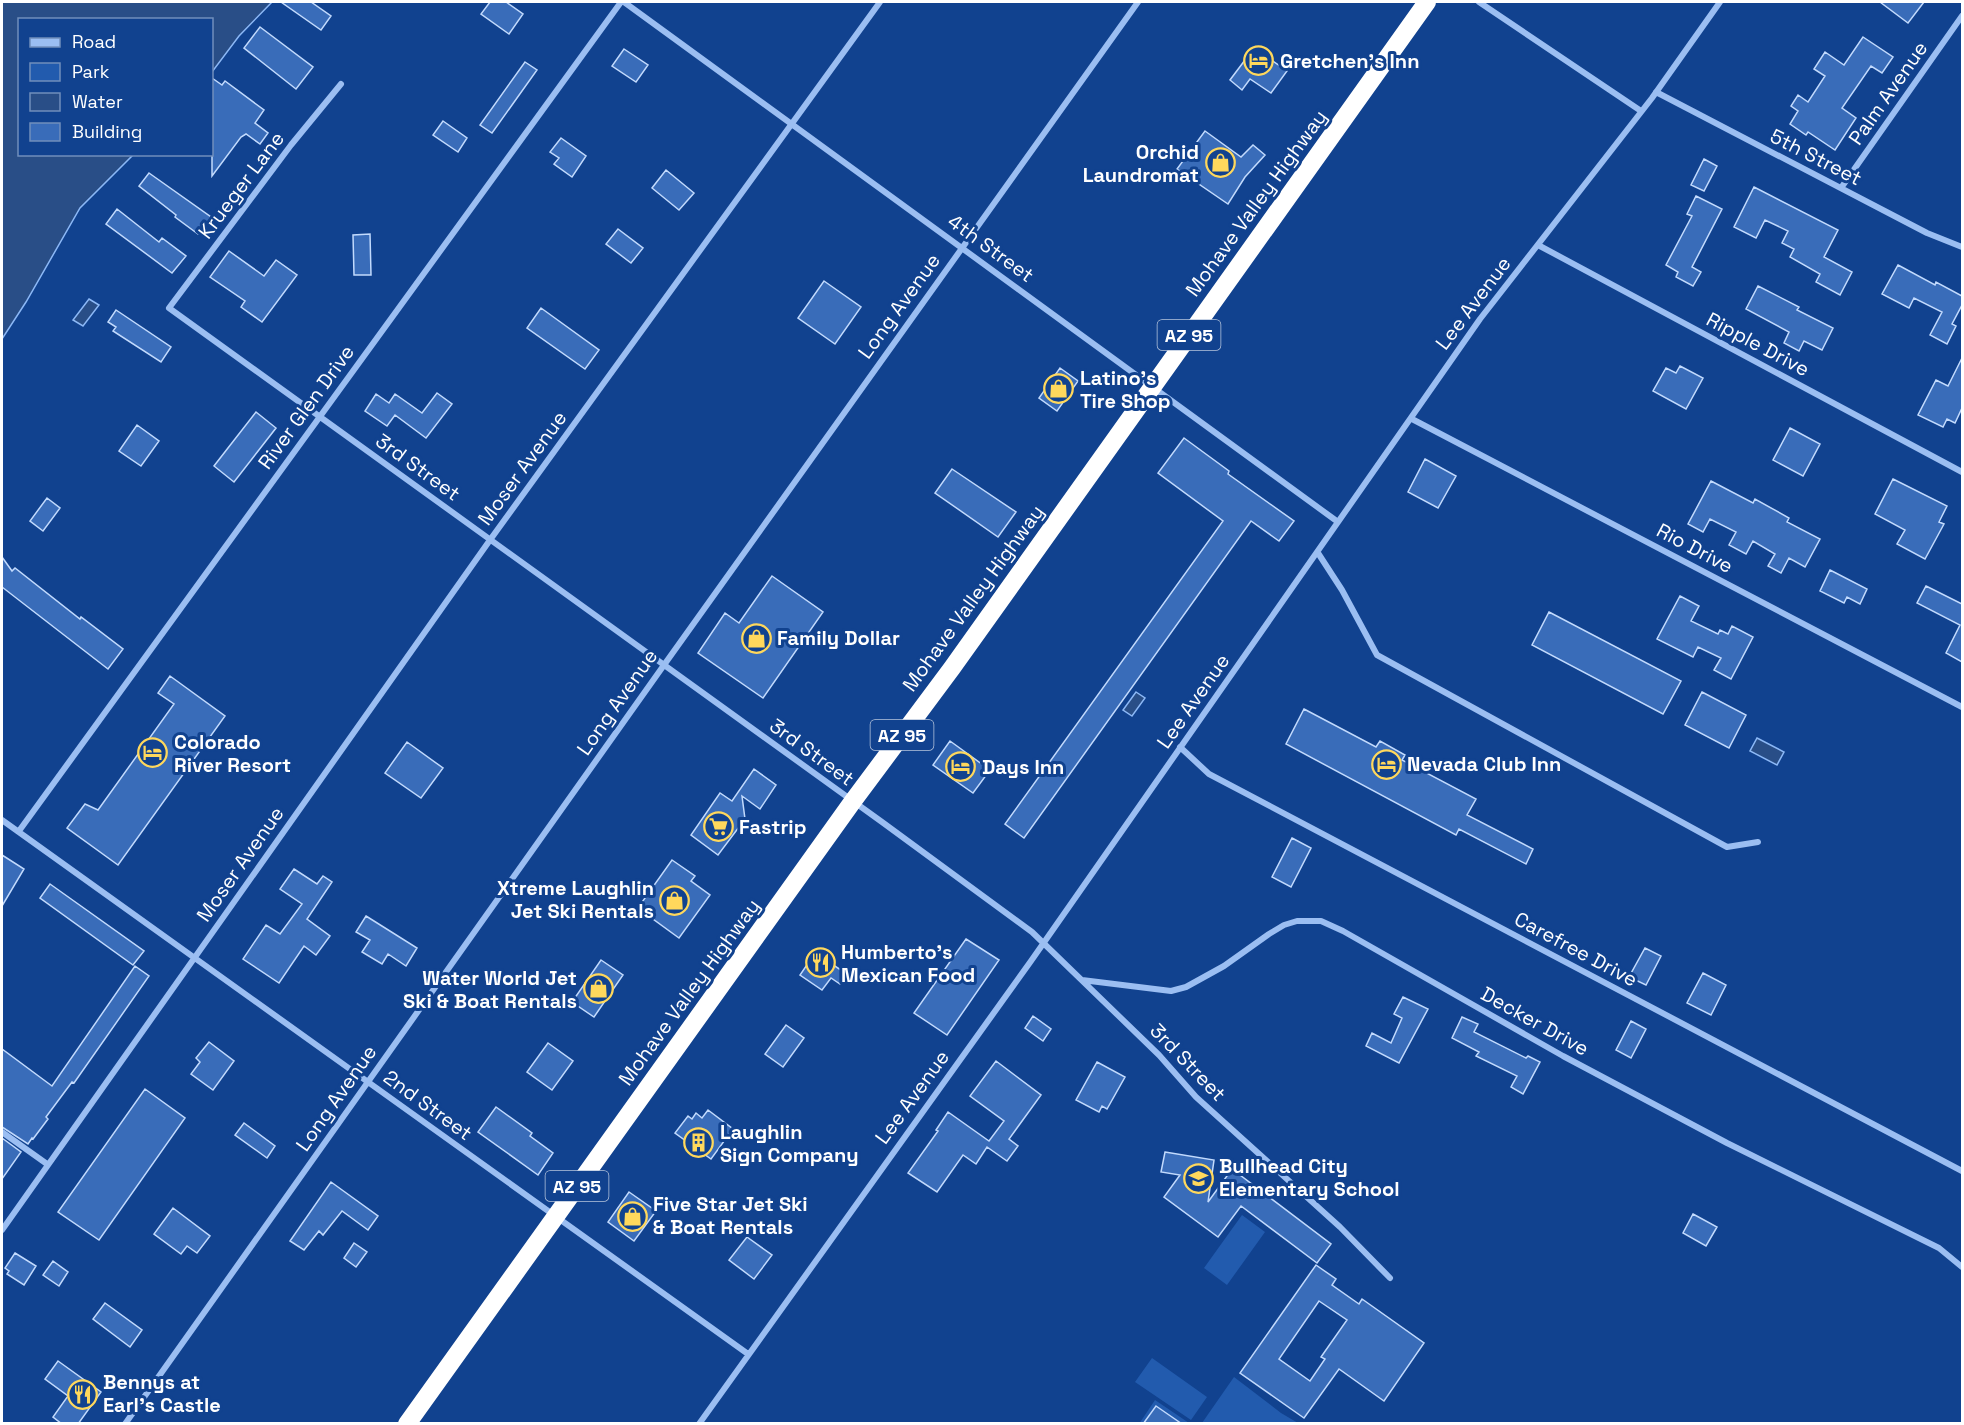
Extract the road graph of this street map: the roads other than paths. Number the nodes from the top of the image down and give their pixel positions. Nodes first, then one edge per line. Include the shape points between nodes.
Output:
1 (622, 2) edge
2 (880, 2) edge
3 (1138, 2) edge
4 (1427, 2) edge
5 (1479, 2) edge
6 (1720, 2) edge
7 (1962, 16) edge
8 (341, 84) dead end
9 (1656, 92) junction
10 (1641, 111) junction
11 (792, 124) junction
12 (1841, 188) junction
13 (1538, 246) junction
14 (1962, 247) edge
15 (962, 248) junction
16 (169, 308) joint
17 (1153, 387) junction
18 (320, 417) junction
19 (1412, 419) junction
20 (1962, 472) edge
21 (1338, 522) junction
22 (490, 540) junction
23 (1318, 553) junction
24 (663, 665) junction
25 (1962, 707) edge
26 (1180, 747) junction
27 (853, 801) junction
28 (2, 820) edge
29 (19, 831) junction
30 (1758, 842) dead end
31 (1043, 944) junction
32 (194, 957) junction
33 (1083, 980) junction
34 (368, 1082) junction
35 (2, 1132) edge
36 (47, 1164) junction
37 (1962, 1171) edge
38 (556, 1216) junction
39 (2, 1228) edge
40 (1962, 1267) edge
41 (1390, 1278) dead end
42 (748, 1354) junction
43 (125, 1424) edge
44 (407, 1424) edge
45 (699, 1424) edge

1 - 11 street, 4th Street
1 - 18 street, River Glen Drive
2 - 11 street, Moser Avenue
3 - 15 street, Long Avenue
4 - 17 highway, Mohave Valley Highway / AZ 95
5 - 10 street
6 - 9 street, Lee Avenue
7 - 12 street, Palm Avenue
8 - 16 street, Krueger Lane
9 - 10 street, Lee Avenue
9 - 12 street, 5th Street
10 - 13 street, Lee Avenue
11 - 15 street, 4th Street
11 - 22 street, Moser Avenue
12 - 14 street, 5th Street
13 - 19 street, Lee Avenue via 1480,319
13 - 20 street, Ripple Drive
15 - 17 street, 4th Street
15 - 24 street, Long Avenue
16 - 18 street, 3rd Street
17 - 21 street, 4th Street
17 - 27 highway, Mohave Valley Highway / AZ 95
18 - 22 street, 3rd Street
18 - 29 street, River Glen Drive
19 - 21 street, Lee Avenue
19 - 25 street, Rio Drive
21 - 23 street, Lee Avenue
22 - 24 street, 3rd Street
22 - 32 street, Moser Avenue
23 - 26 street, Lee Avenue
23 - 30 street via 1377,655 1728,847
24 - 27 street, 3rd Street
24 - 34 street, Long Avenue
26 - 31 street, Lee Avenue
26 - 37 street, Carefree Drive via 1218,779
27 - 31 street, 3rd Street
27 - 38 highway, Mohave Valley Highway / AZ 95
28 - 29 street, 2nd Street
29 - 32 street, 2nd Street
31 - 33 street, 3rd Street
31 - 42 street, Lee Avenue
32 - 34 street, 2nd Street
32 - 36 street, Moser Avenue
33 - 40 street, Decker Drive via 1171,991 1224,966 1284,925 1322,921 1727,1143 1939,1248
33 - 41 street, 3rd Street via 1196,1096
34 - 38 street, 2nd Street
34 - 43 street, Long Avenue
35 - 36 street
36 - 39 street, Moser Avenue
38 - 42 street, 2nd Street
38 - 44 highway, Mohave Valley Highway / AZ 95
42 - 45 street, Lee Avenue

